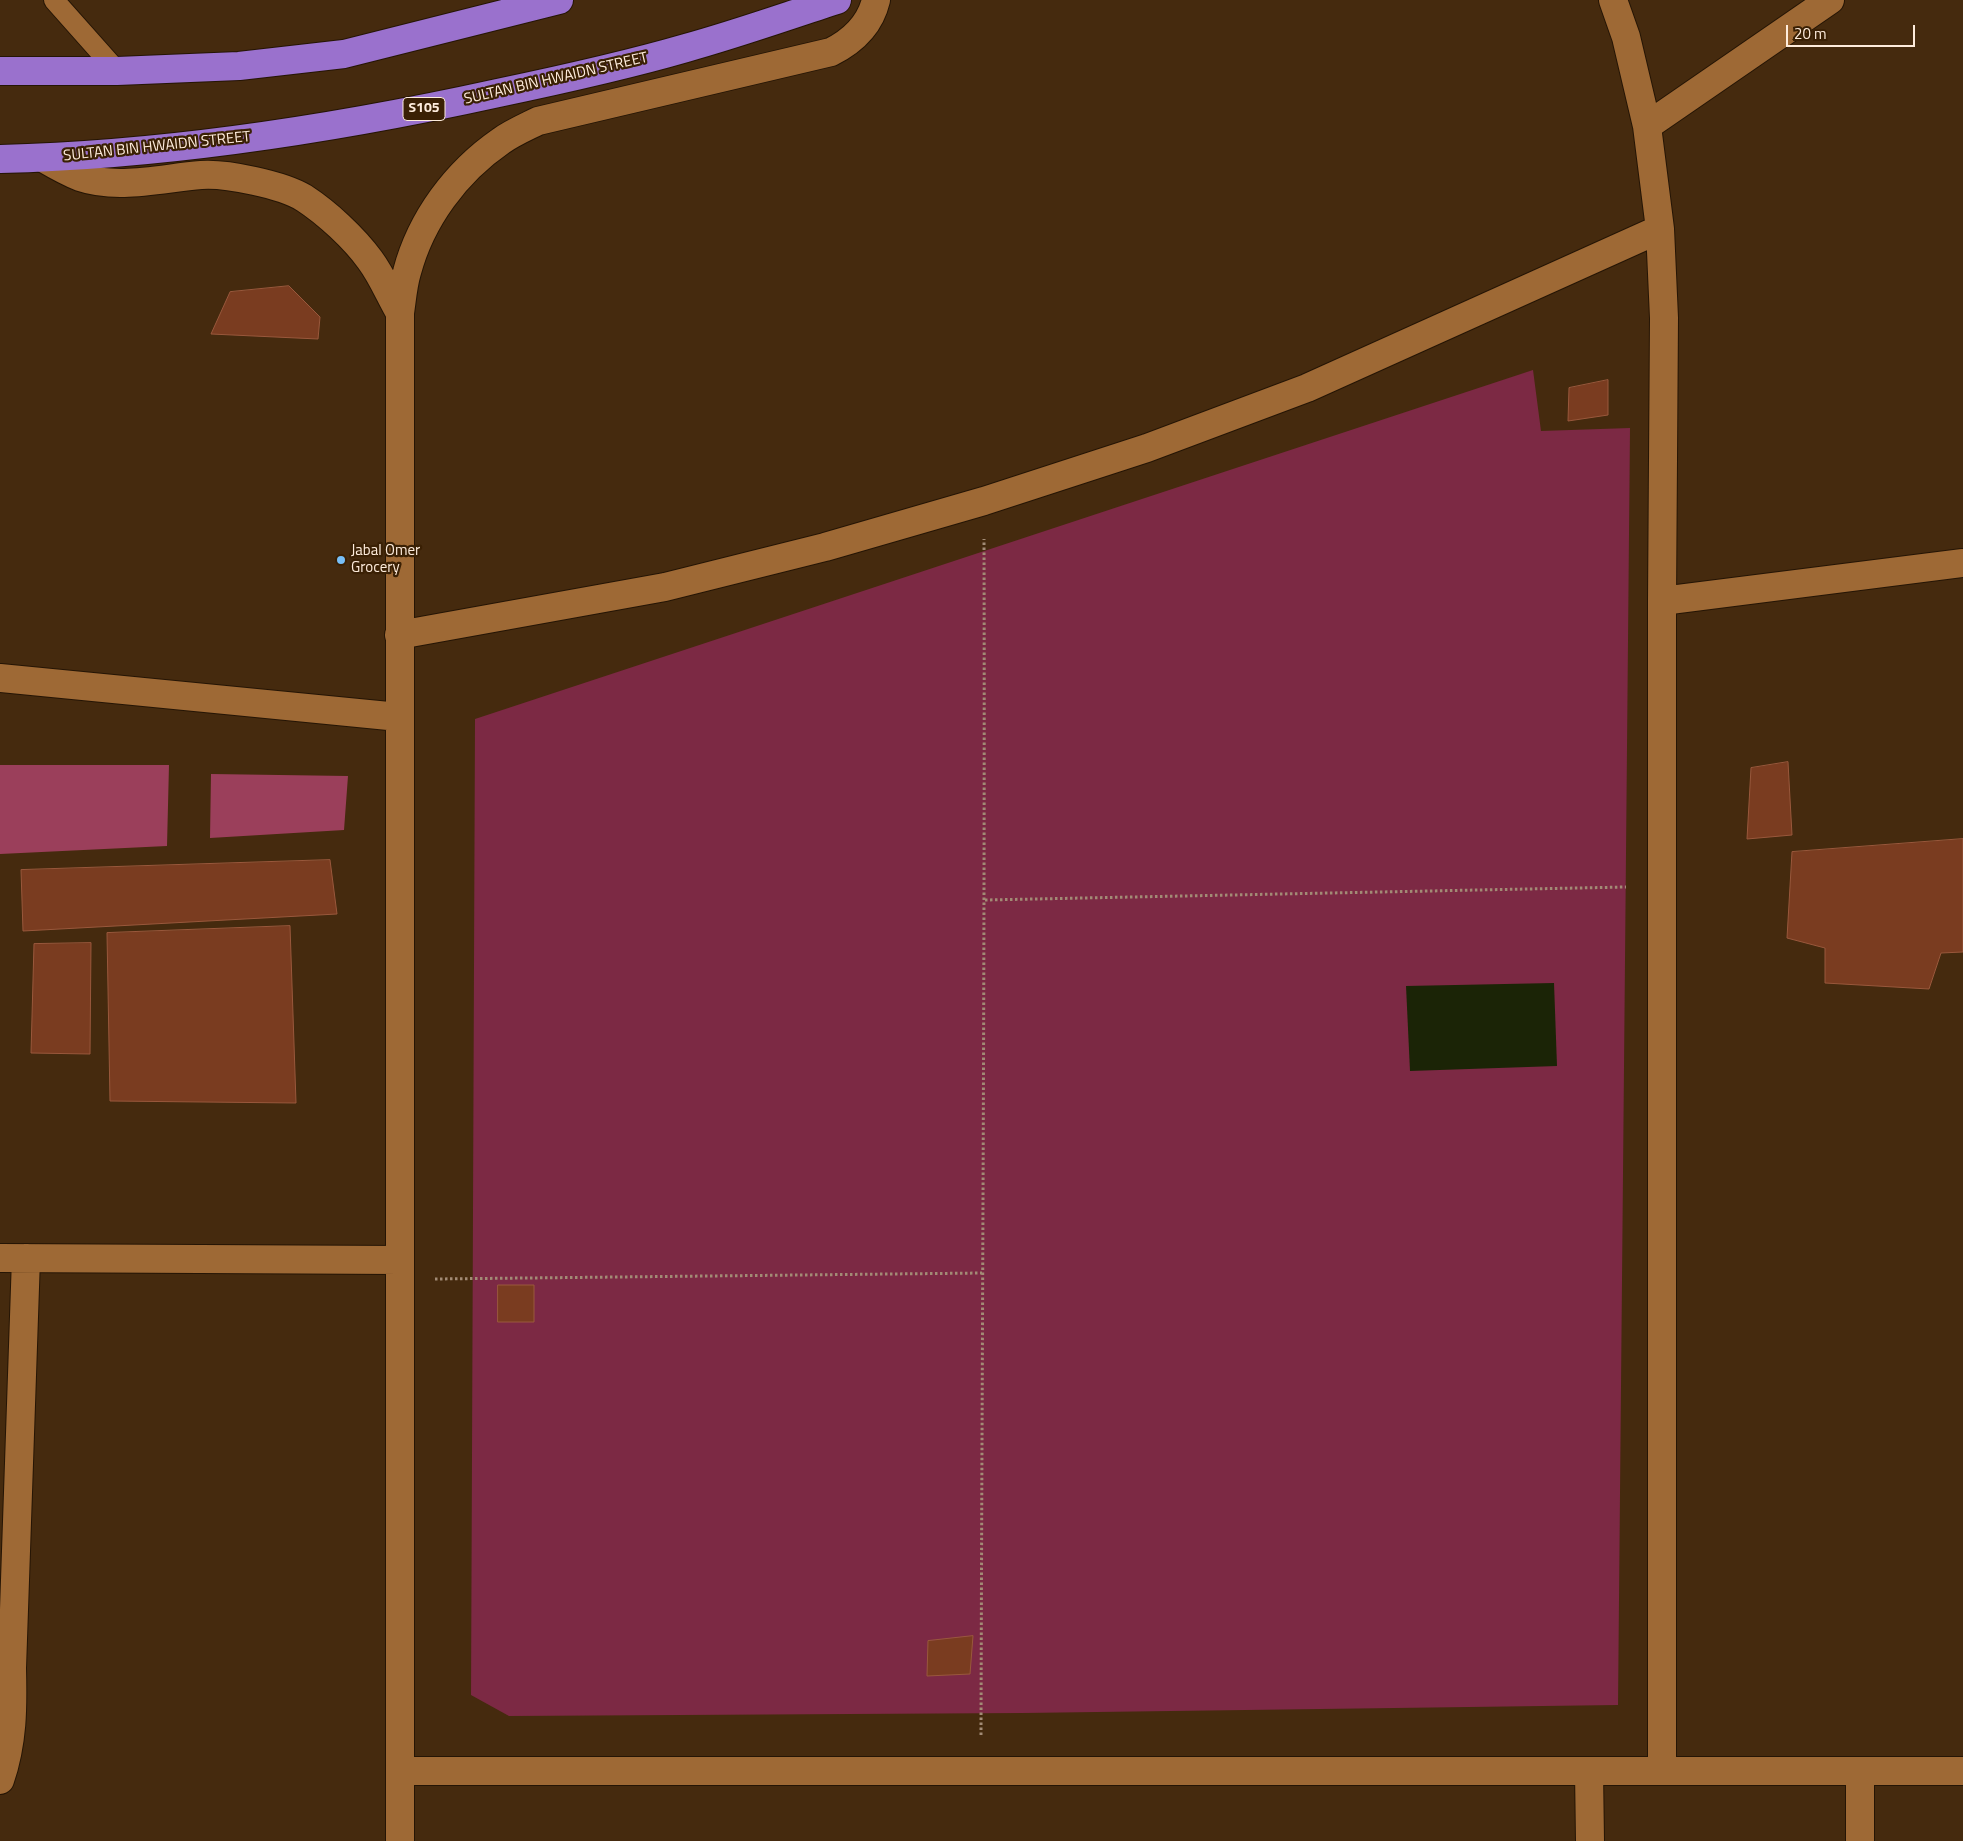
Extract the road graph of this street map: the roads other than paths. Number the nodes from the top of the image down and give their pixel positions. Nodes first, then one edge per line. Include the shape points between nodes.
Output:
1 (54, 0) edge
2 (837, 0) edge
3 (876, 0) edge
4 (1613, 0) edge
5 (1830, 0) edge
6 (551, 1) edge
7 (0, 71) edge
8 (117, 71) junction
9 (1647, 126) junction
10 (43, 158) junction
11 (0, 159) edge
12 (1660, 229) junction
13 (400, 313) junction
14 (1963, 563) edge
15 (1662, 601) junction
16 (399, 635) junction
17 (0, 678) edge
18 (399, 716) junction
19 (13, 1258) edge
20 (400, 1270) junction
21 (400, 1771) junction
22 (1590, 1771) junction
23 (1662, 1771) junction
24 (1860, 1771) junction
25 (1963, 1771) edge
26 (0, 1780) edge
27 (400, 1841) edge
28 (1590, 1841) edge
29 (1860, 1841) edge

1 - 8 lane
2 - 10 highway, SULTAN BIN HWAIDN STREET / S105 via 685,49 412,112 220,143
3 - 13 street via 874,11 862,29 846,44 831,52 538,121 502,140 470,167 448,192 421,233 407,272
4 - 9 street via 1626,37
5 - 9 street
6 - 8 highway via 344,54 239,66
7 - 8 highway
9 - 12 street
10 - 11 highway, SULTAN BIN HWAIDN STREET / S105
10 - 13 street via 82,178 109,183 204,175 255,180 303,198 343,230 371,261
12 - 15 street via 1664,318
12 - 16 street via 1307,388 1147,448 984,501 825,547 665,587
13 - 16 street
14 - 15 street
15 - 23 street
16 - 18 street
17 - 18 street
18 - 20 street
19 - 20 street
19 - 26 street via 12,1730
20 - 21 street
21 - 22 street
21 - 27 street
22 - 23 street
22 - 28 street
23 - 24 street
24 - 25 street
24 - 29 street

